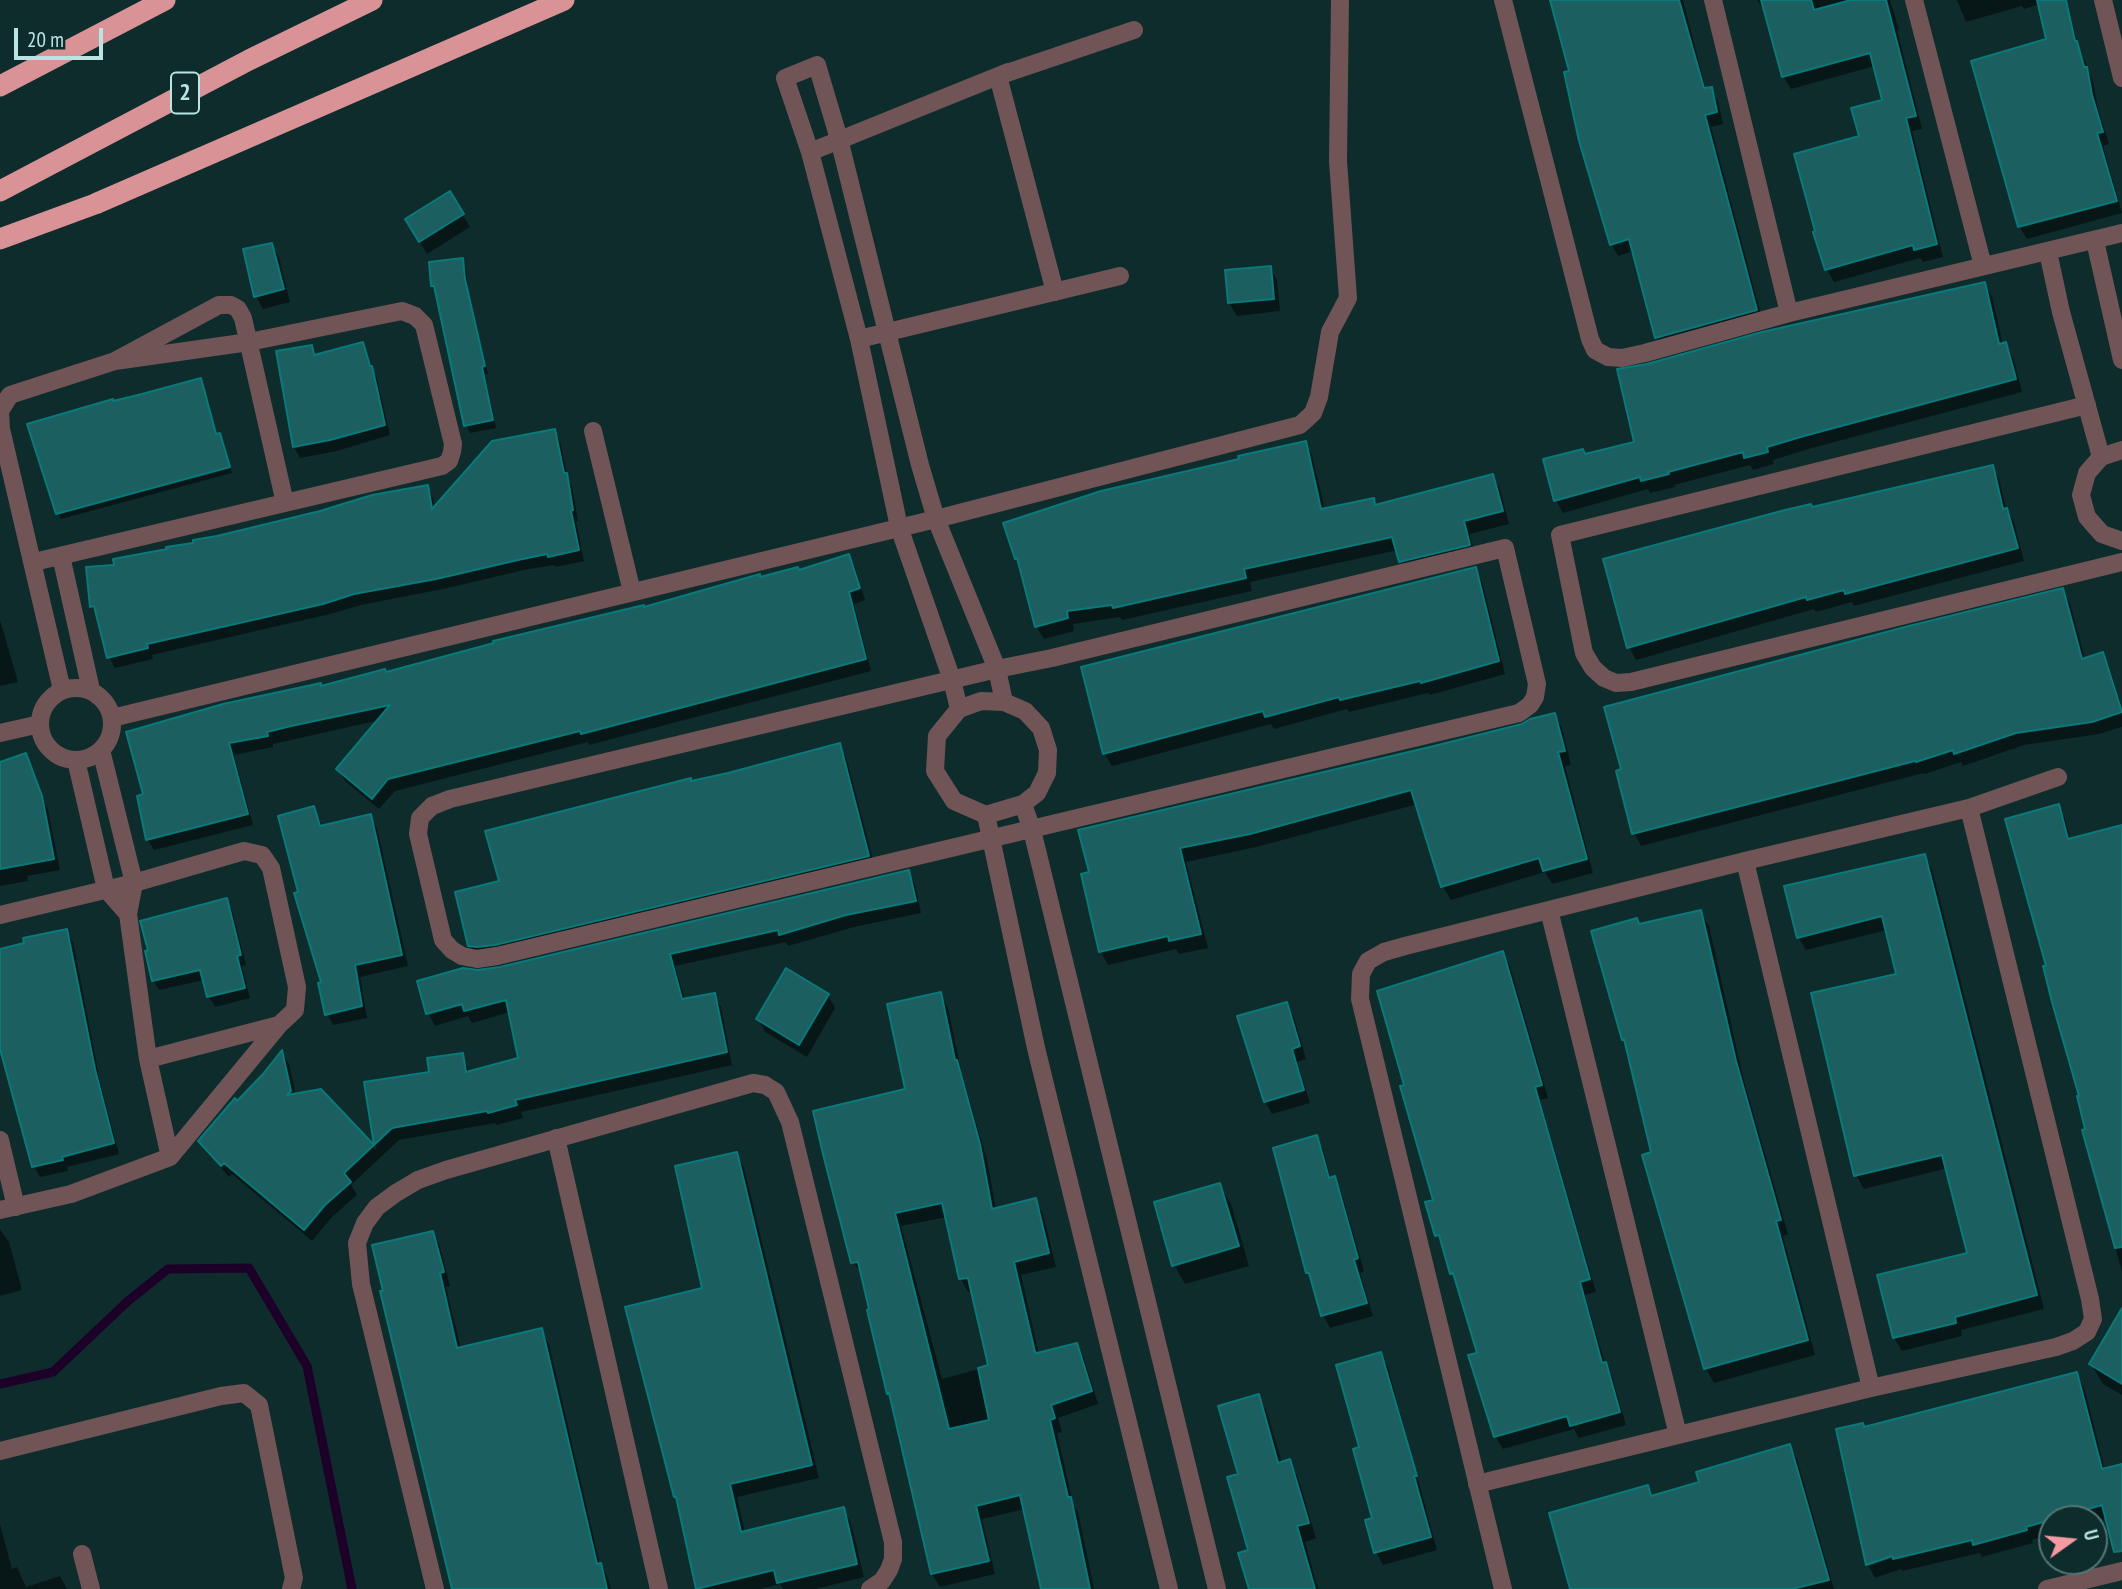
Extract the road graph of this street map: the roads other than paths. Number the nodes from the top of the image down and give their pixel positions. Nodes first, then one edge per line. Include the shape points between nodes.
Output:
1 (166, 0) edge
2 (372, 0) edge
3 (564, 0) edge
4 (1340, 0) edge
5 (1503, 0) edge
6 (1713, 0) edge
7 (1914, 0) edge
8 (2103, 0) edge
9 (1133, 24) dead end
10 (998, 76) junction
11 (2122, 78) edge
12 (0, 86) edge
13 (839, 139) junction
14 (810, 152) junction
15 (0, 191) edge
16 (2122, 233) edge
17 (0, 239) edge
18 (2095, 241) junction
19 (2048, 251) junction
20 (1983, 267) junction
21 (1120, 276) dead end
22 (1055, 292) junction
23 (1789, 313) junction
24 (886, 332) junction
25 (859, 339) junction
26 (250, 342) junction
27 (2122, 360) edge
28 (115, 361) junction
29 (2087, 405) junction
30 (593, 431) dead end
31 (2122, 450) edge
32 (2101, 457) junction
33 (285, 503) junction
34 (936, 519) junction
35 (899, 527) junction
36 (2122, 541) edge
37 (61, 556) junction
38 (34, 562) junction
39 (2122, 562) edge
40 (632, 592) junction
41 (997, 669) junction
42 (952, 680) junction
43 (62, 690) junction
44 (91, 690) junction
45 (1004, 702) junction
46 (960, 709) junction
47 (112, 718) junction
48 (40, 724) junction
49 (0, 733) edge
50 (101, 750) junction
51 (76, 760) junction
52 (2058, 777) dead end
53 (1023, 804) junction
54 (1969, 808) junction
55 (986, 815) junction
56 (1032, 830) junction
57 (990, 840) junction
58 (1745, 861) junction
59 (134, 883) junction
60 (106, 889) junction
61 (1549, 910) junction
62 (128, 914) junction
63 (0, 915) edge
64 (279, 1025) junction
65 (148, 1059) junction
66 (556, 1138) junction
67 (0, 1140) edge
68 (170, 1157) junction
69 (8, 1209) edge
70 (1871, 1388) junction
71 (1678, 1436) junction
72 (0, 1451) edge
73 (1477, 1484) junction
74 (82, 1554) dead end
75 (2122, 1571) edge
76 (91, 1589) edge
77 (291, 1589) edge
78 (435, 1589) edge
79 (659, 1589) edge
80 (870, 1589) edge
81 (1169, 1589) edge
82 (1217, 1589) edge
83 (1503, 1589) edge
84 (2047, 1589) edge

1 - 12 highway
2 - 15 highway, 2
3 - 17 highway via 95,204
4 - 34 street via 1338,161 1348,298 1330,332 1319,397 1312,412 1300,425
5 - 23 street via 1595,350 1622,358
6 - 23 street
7 - 20 street
8 - 11 street
9 - 10 street
10 - 13 street
10 - 22 street
13 - 14 street
13 - 14 street via 817,65 785,78
13 - 24 street
14 - 25 street
16 - 18 street
18 - 19 street
18 - 27 street
19 - 20 street
19 - 29 street
20 - 23 street
21 - 22 street
22 - 24 street
24 - 25 street
24 - 34 street
25 - 35 street
26 - 28 street
26 - 28 street via 238,309 225,304
26 - 33 street
26 - 33 street via 402,311 415,316 424,325 453,444 449,461 442,466
28 - 38 street via 10,395 0,411
29 - 32 street
29 - 39 street via 1560,535 1584,653 1604,678 1631,682
30 - 40 street
31 - 32 street
32 - 36 street via 2087,473 2081,495 2087,517 2102,534
33 - 37 street
34 - 35 street
34 - 41 street
35 - 40 street
35 - 42 street
37 - 38 street
37 - 44 street
38 - 43 street
40 - 47 street
41 - 42 street
41 - 45 street
41 - 56 street via 1505,548 1533,663 1535,697 1519,713
42 - 46 street
42 - 57 street via 432,806 420,818 418,834 443,940 462,956 498,957
43 - 44 street
43 - 48 street via 46,703
44 - 47 street via 101,697
45 - 46 street via 981,701
45 - 53 street via 1025,711 1041,728 1048,750 1047,773 1037,793
46 - 55 street via 937,736 935,771 954,801
47 - 50 street via 108,741
48 - 49 street
48 - 51 street via 51,750
50 - 51 street
50 - 59 street
51 - 60 street
52 - 54 street
53 - 55 street
53 - 56 street
54 - 58 street
54 - 70 street via 2093,1319 2087,1332 2056,1347
55 - 57 street
56 - 57 street
56 - 82 street
57 - 81 street via 1036,1048
58 - 61 street
58 - 70 street
59 - 60 street
59 - 62 street
59 - 64 street via 244,851 262,855 271,868 297,987 295,1010
60 - 62 street
60 - 63 street
61 - 71 street
61 - 73 street via 1384,952 1368,961 1361,974 1360,999
62 - 65 street
64 - 65 street
64 - 68 street
65 - 68 street
66 - 78 street via 418,1180 377,1207 357,1243 361,1284
66 - 79 street
66 - 80 street via 753,1083 776,1092 790,1122 893,1542 889,1570
67 - 69 street
68 - 69 street via 71,1194
70 - 71 street
71 - 73 street
72 - 77 street via 244,1393 259,1405 294,1578
73 - 83 street
74 - 76 street
75 - 84 street

